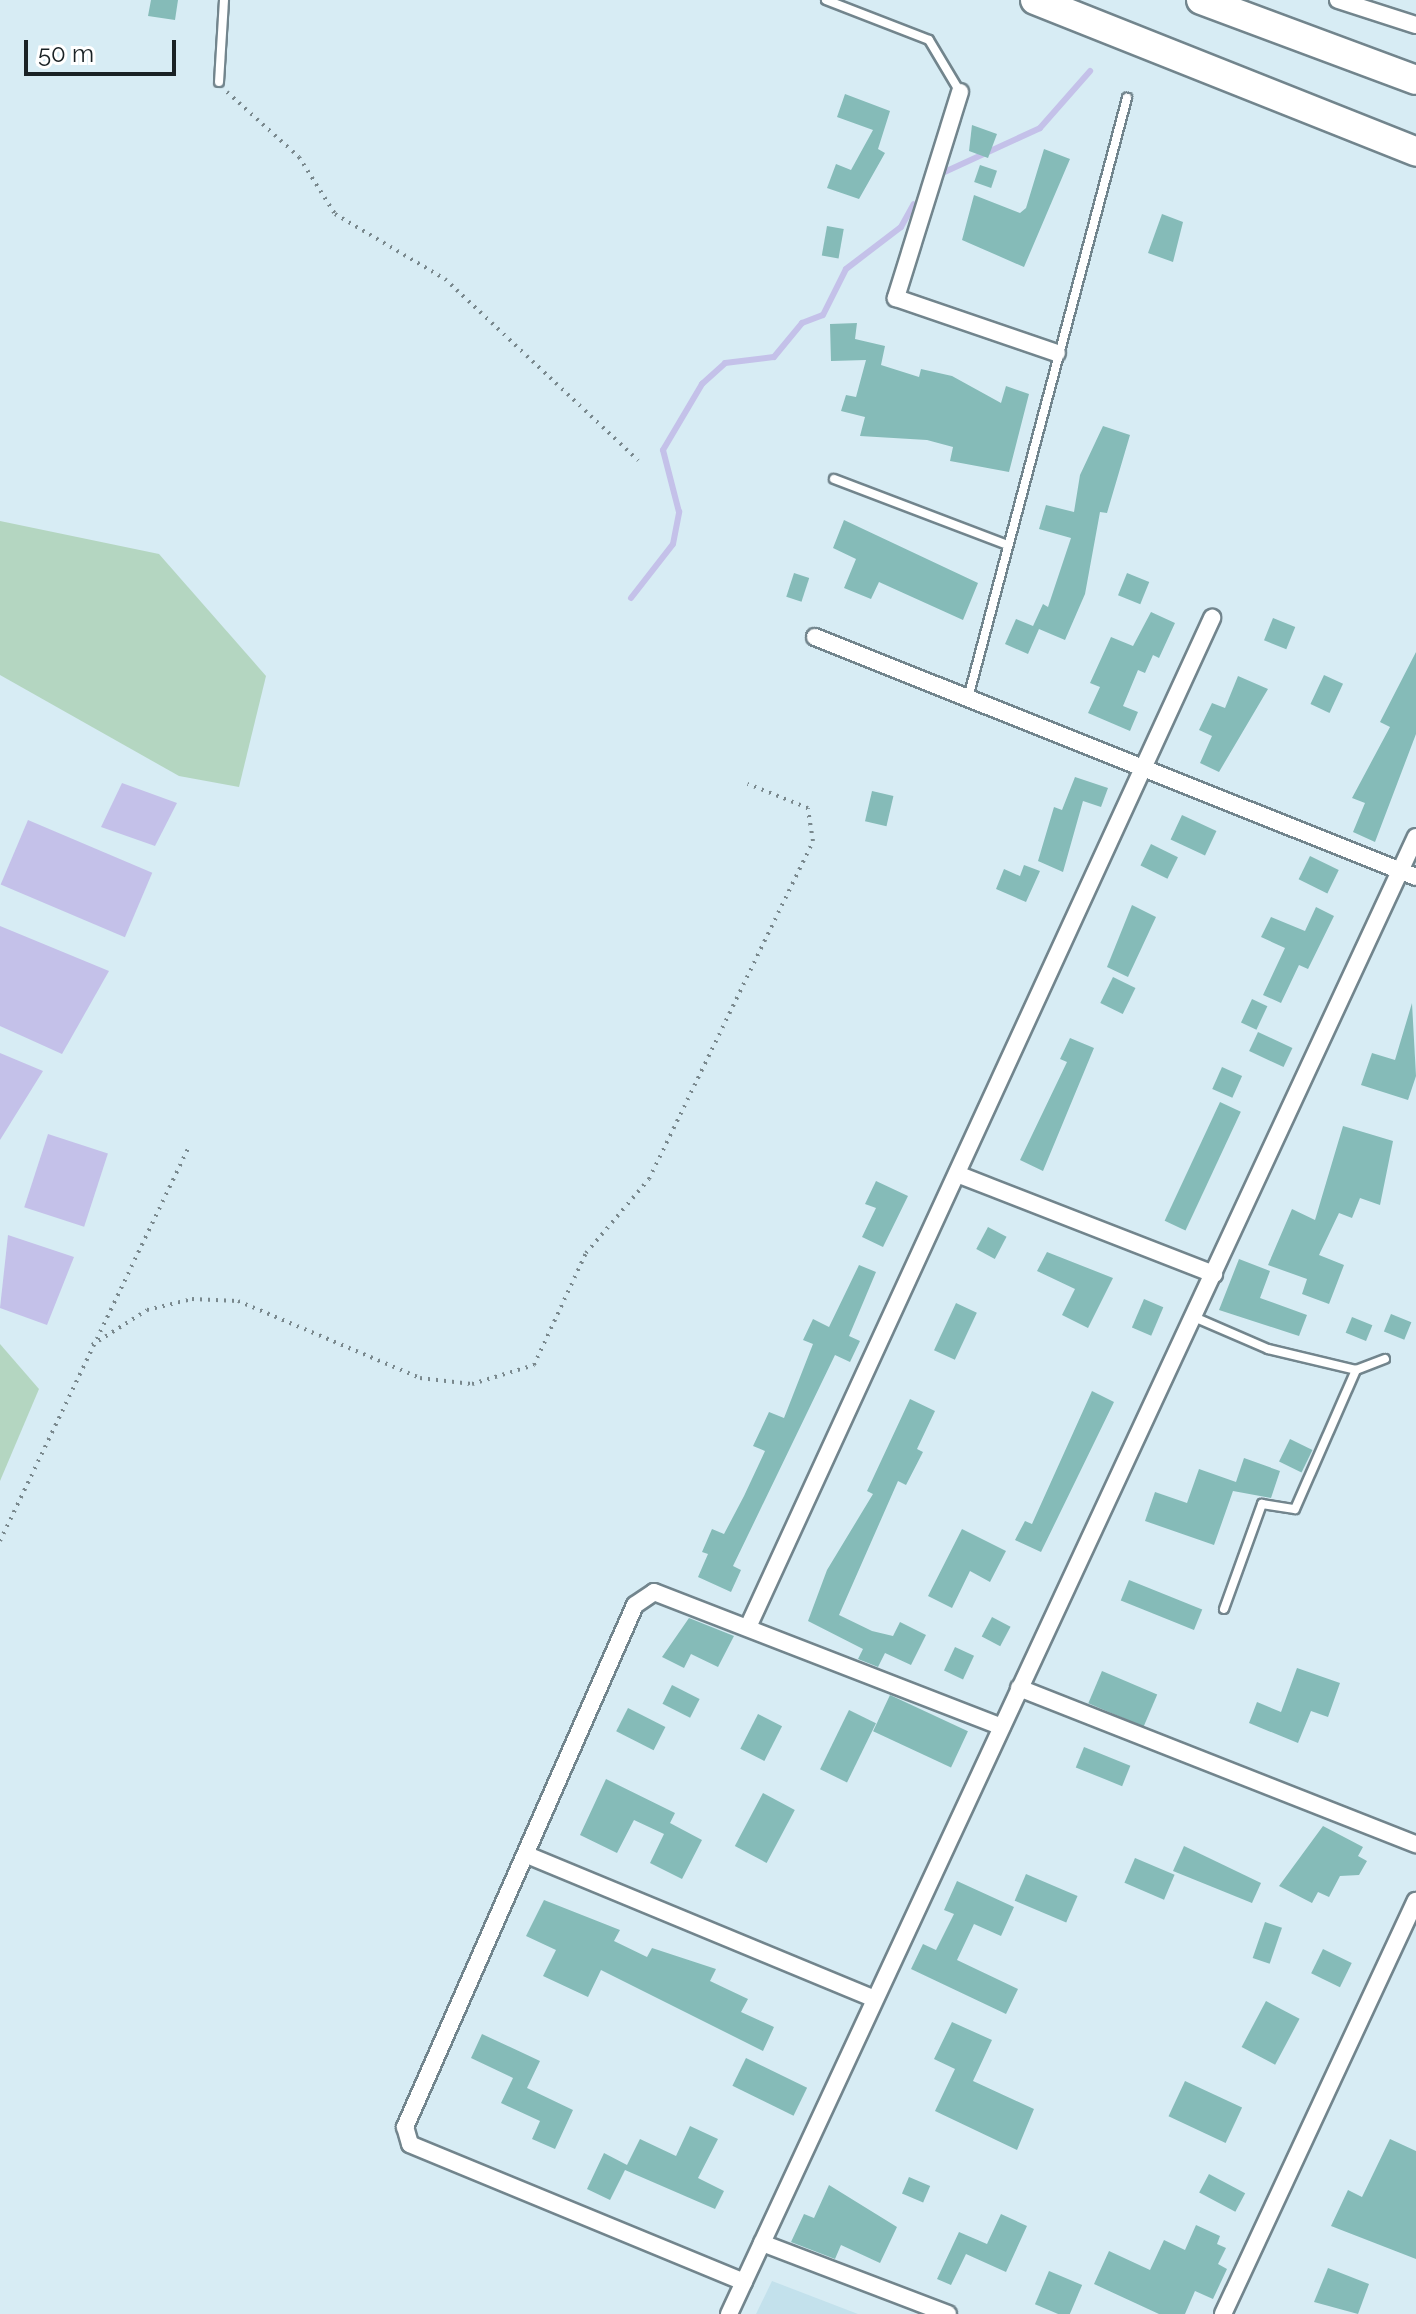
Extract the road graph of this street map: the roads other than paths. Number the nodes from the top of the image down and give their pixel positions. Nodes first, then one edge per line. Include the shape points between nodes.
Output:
1 (224, 0) edge
2 (826, 0) edge
3 (1035, 0) edge
4 (1201, 0) edge
5 (1338, 0) edge
6 (1416, 25) edge
7 (1416, 80) edge
8 (219, 82) road end
9 (960, 92) joint
10 (1127, 98) dead end
11 (1416, 152) edge
12 (1057, 353) junction
13 (834, 479) dead end
14 (1005, 544) junction
15 (1212, 618) dead end
16 (815, 637) dead end
17 (968, 698) junction
18 (1144, 767) junction
19 (1416, 837) edge
20 (1408, 874) edge
21 (957, 1174) junction
22 (1214, 1274) junction
23 (1194, 1317) junction
24 (1385, 1359) dead end
25 (1356, 1370) junction
26 (1224, 1609) dead end
27 (748, 1627) junction
28 (1019, 1688) junction
29 (1002, 1727) junction
30 (1416, 1844) edge
31 (527, 1855) junction
32 (1416, 1901) edge
33 (874, 1999) junction
34 (762, 2243) junction
35 (744, 2282) junction
36 (729, 2314) edge
37 (948, 2314) edge
38 (1223, 2314) edge

1 - 8 lane
2 - 9 lane via 929,40
3 - 11 highway
4 - 7 highway
5 - 6 street
9 - 12 street via 896,298
10 - 12 lane
12 - 14 lane
13 - 14 lane
14 - 17 lane
15 - 18 street
16 - 17 street
17 - 18 street
18 - 20 street
18 - 21 street
19 - 20 street
20 - 22 street
21 - 22 street
21 - 27 street
22 - 23 street
23 - 25 lane via 1268,1349
23 - 28 street
24 - 25 lane
25 - 26 lane via 1295,1509 1262,1504
27 - 29 street
27 - 31 street via 654,1592 635,1605
28 - 29 street
28 - 30 street
29 - 33 street
31 - 33 street
31 - 35 street via 405,2127 410,2144
32 - 38 street
33 - 34 street
34 - 35 street
34 - 37 street
35 - 36 street

